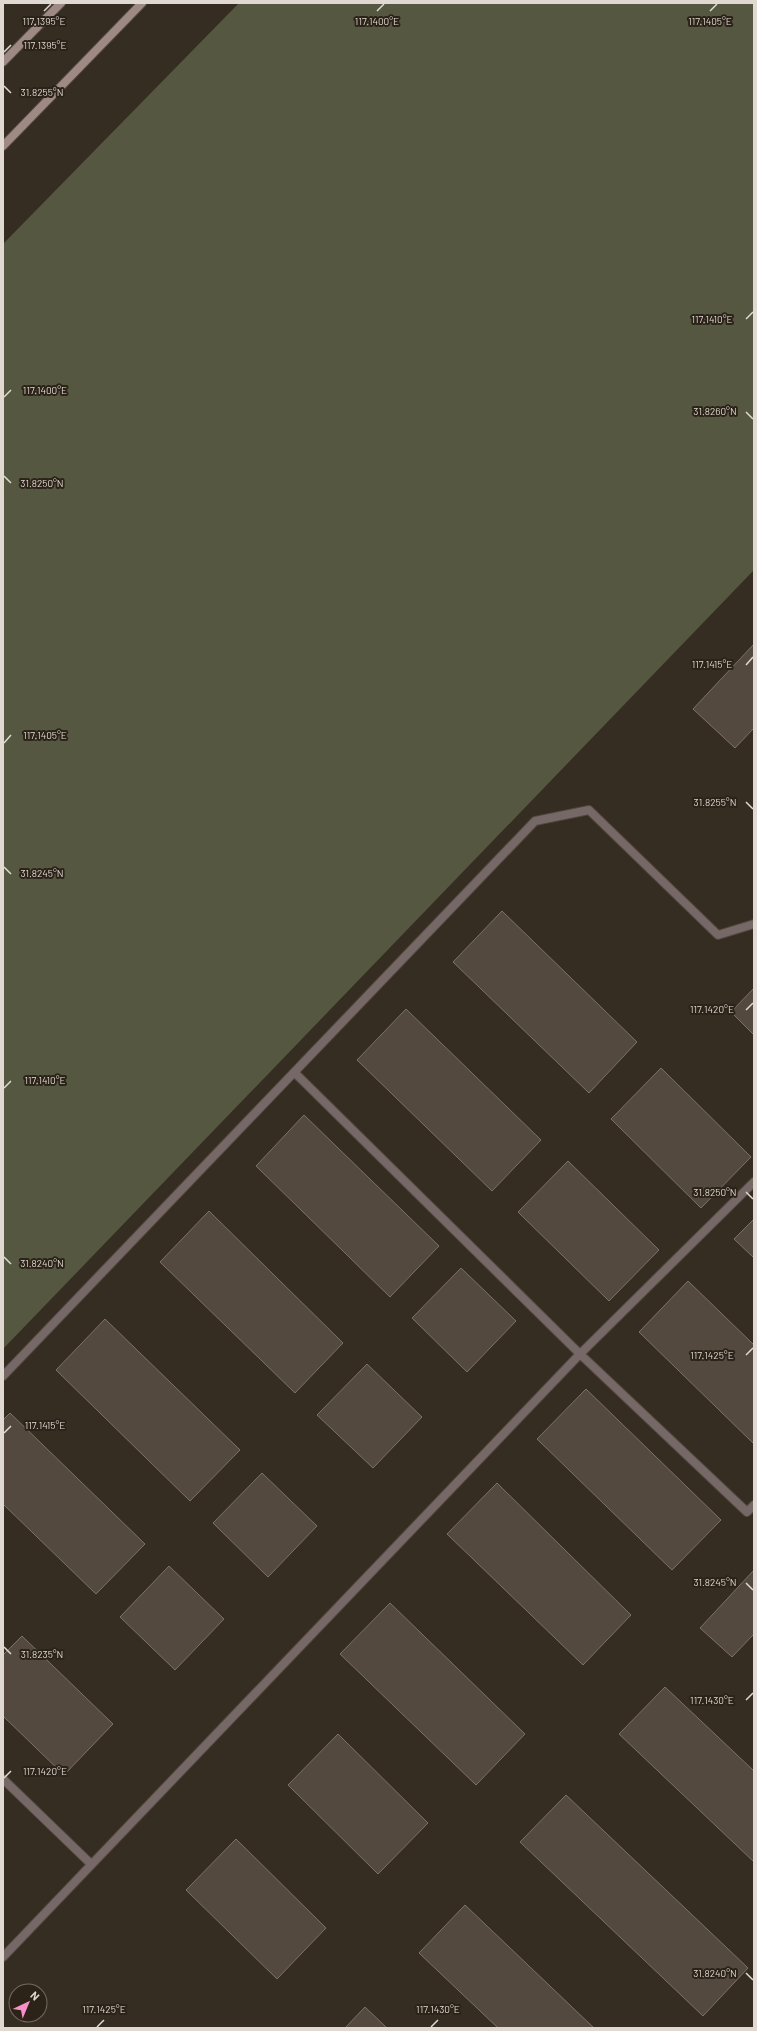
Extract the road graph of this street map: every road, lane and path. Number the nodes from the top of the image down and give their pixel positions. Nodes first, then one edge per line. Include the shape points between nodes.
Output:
1 (61, 3) edge
2 (142, 3) edge
3 (3, 62) edge
4 (3, 146) edge
5 (754, 924) edge
6 (295, 1072) junction
7 (754, 1182) edge
8 (580, 1354) junction
9 (3, 1376) edge
10 (754, 1505) edge
11 (3, 1779) edge
12 (91, 1864) junction
13 (3, 1956) edge

1 - 3 main road
2 - 4 main road
5 - 6 lane via 718,935 589,810 535,821
6 - 8 lane
6 - 9 lane
7 - 8 lane
8 - 10 lane via 747,1512
8 - 12 lane
11 - 12 lane
12 - 13 lane

